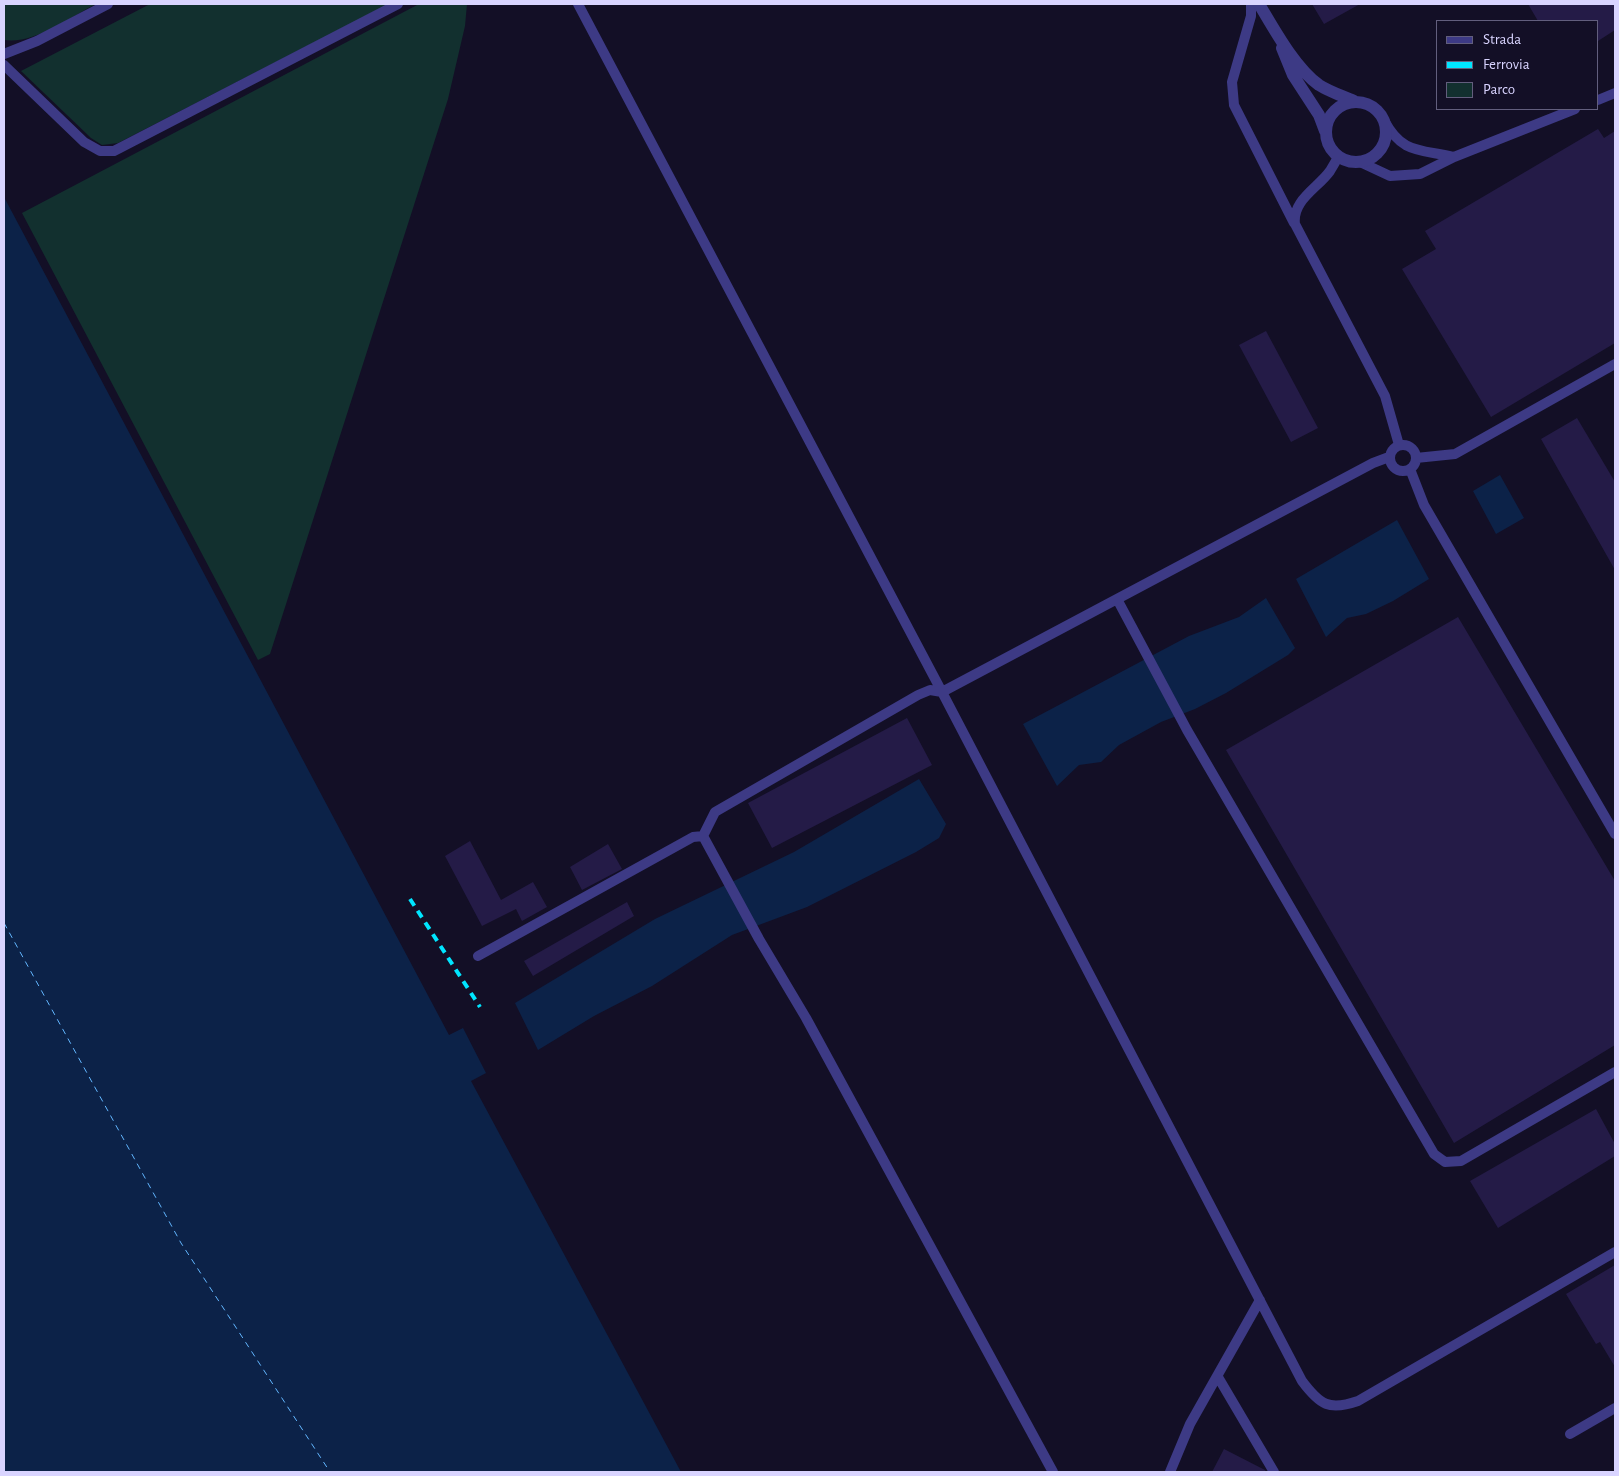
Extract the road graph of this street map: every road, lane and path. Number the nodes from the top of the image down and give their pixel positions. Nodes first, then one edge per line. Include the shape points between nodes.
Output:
1 (108, 4) edge
2 (398, 4) edge
3 (578, 4) edge
4 (1251, 4) edge
5 (1259, 4) edge
6 (1275, 31) junction
7 (4, 54) edge
8 (4, 65) edge
9 (1615, 93) edge
10 (1599, 100) edge
11 (1354, 102) junction
12 (1572, 110) edge
13 (1384, 120) junction
14 (1325, 136) junction
15 (1338, 157) junction
16 (1454, 157) junction
17 (1360, 162) junction
18 (1295, 224) junction
19 (1615, 364) edge
20 (1399, 445) junction
21 (1389, 457) junction
22 (1416, 458) junction
23 (1410, 469) junction
24 (1117, 599) junction
25 (942, 692) junction
26 (1615, 834) edge
27 (703, 836) junction
28 (478, 956) dead end
29 (1615, 1072) edge
30 (1615, 1252) edge
31 (1260, 1300) junction
32 (1218, 1377) junction
33 (1615, 1408) edge
34 (1570, 1434) dead end
35 (1053, 1472) edge
36 (1170, 1472) edge
37 (1274, 1472) edge

1 - 7 lane via 37,41
2 - 8 lane via 114,151 100,151 84,142
3 - 25 lane
4 - 18 lane via 1251,16 1232,82 1234,105
5 - 6 street
6 - 11 street via 1317,83
6 - 14 street via 1293,75 1319,116
9 - 10 lane
11 - 13 street via 1372,106
11 - 14 street via 1332,112
12 - 16 lane
13 - 16 lane via 1394,137 1405,146
13 - 17 street via 1386,129 1382,147 1368,160
14 - 15 street
15 - 17 street
15 - 18 lane via 1330,171 1299,204
16 - 17 lane via 1420,174 1405,176 1390,176
18 - 20 lane via 1384,396
19 - 22 lane via 1455,454
20 - 21 lane via 1392,449
20 - 22 lane via 1411,447
21 - 23 lane via 1394,468
21 - 24 lane
22 - 23 lane
23 - 26 lane via 1424,505
24 - 25 lane
24 - 29 lane via 1187,730 1439,1158 1450,1163 1461,1161
25 - 27 lane via 930,690 918,695 715,812
25 - 31 lane
27 - 28 lane via 692,837
27 - 35 lane
30 - 31 lane via 1358,1402 1339,1407 1318,1401 1302,1381
31 - 32 lane
32 - 36 lane via 1190,1424
32 - 37 lane
33 - 34 lane

